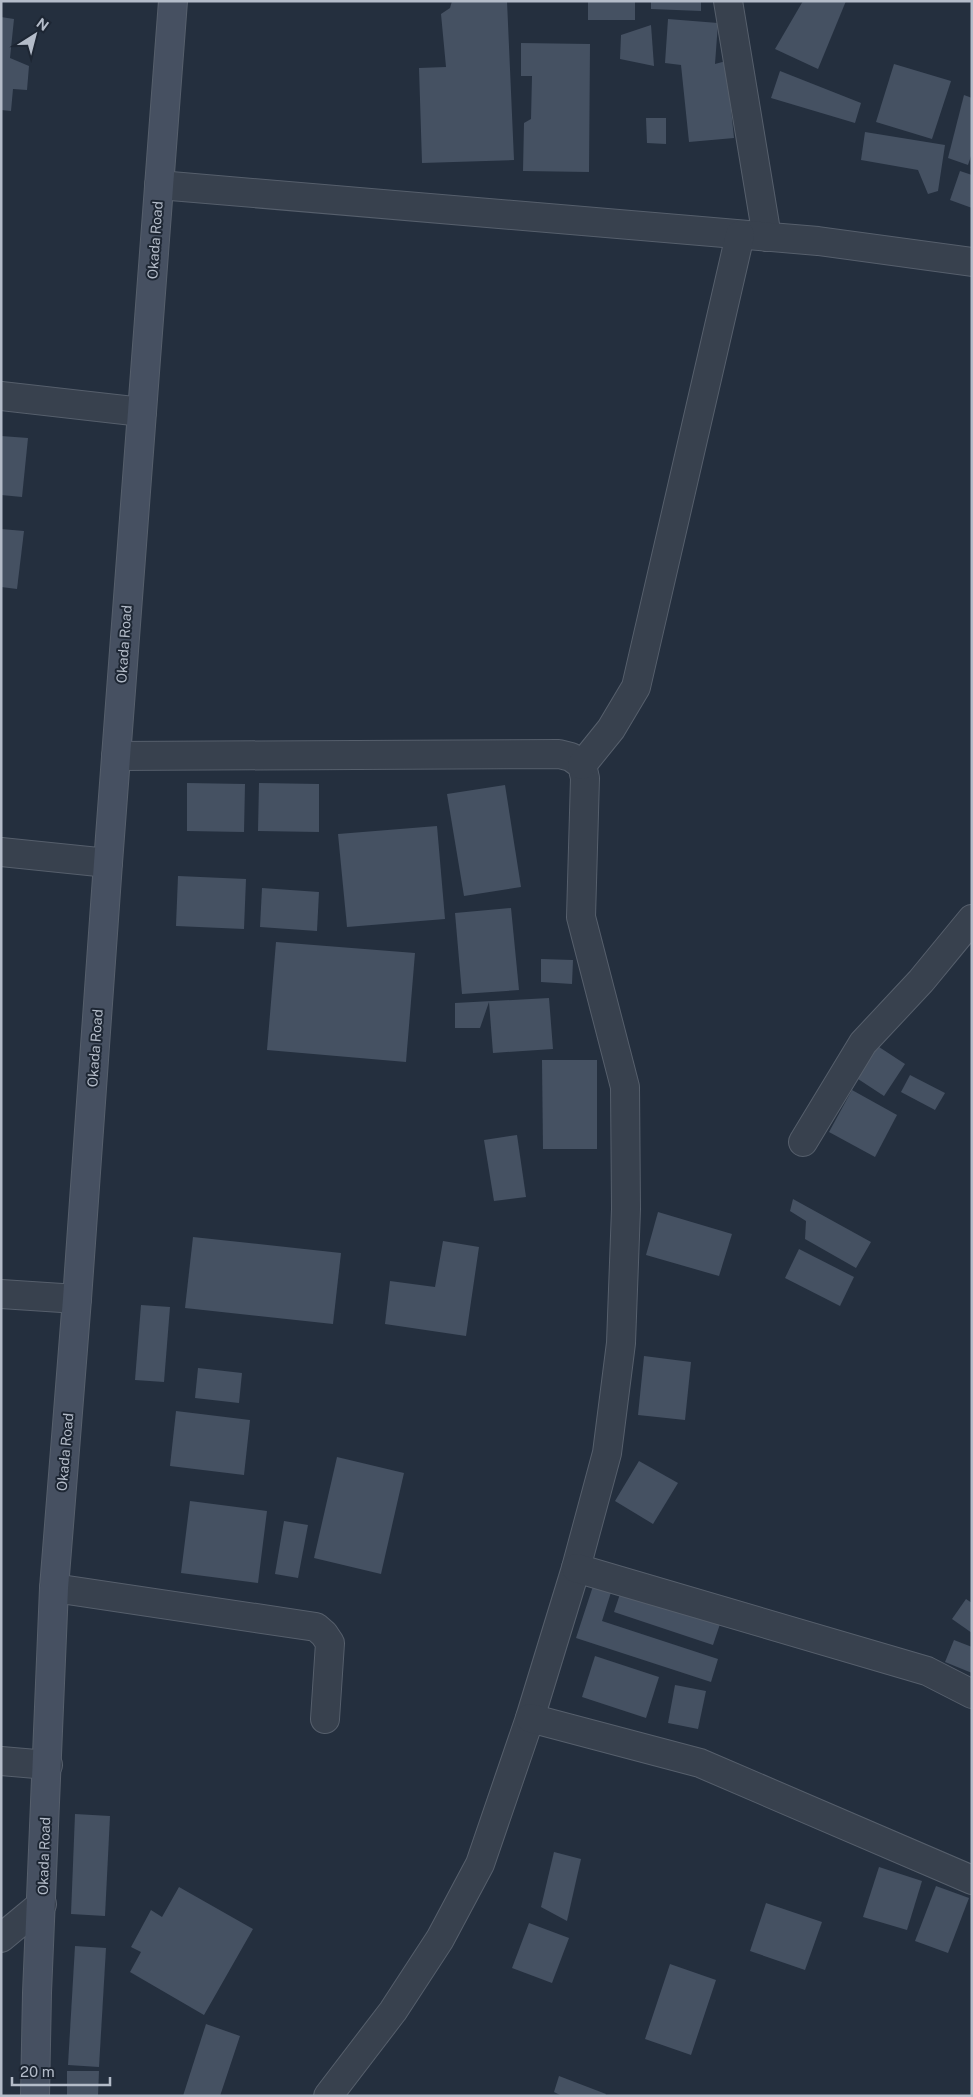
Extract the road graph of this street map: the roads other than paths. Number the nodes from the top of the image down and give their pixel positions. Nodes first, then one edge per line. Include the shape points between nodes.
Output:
1 (173, 1) edge
2 (728, 1) edge
3 (159, 185) junction
4 (740, 234) junction
5 (767, 237) junction
6 (972, 262) edge
7 (1, 396) edge
8 (142, 412) junction
9 (116, 756) junction
10 (582, 765) junction
11 (1, 852) edge
12 (108, 863) junction
13 (972, 919) edge
14 (803, 1142) dead end
15 (1, 1294) edge
16 (78, 1299) junction
17 (576, 1568) junction
18 (54, 1588) junction
19 (972, 1694) edge
20 (530, 1718) junction
21 (325, 1719) dead end
22 (1, 1760) edge
23 (48, 1765) junction
24 (972, 1880) edge
25 (42, 1904) junction
26 (1, 1938) edge
27 (35, 2096) edge
28 (328, 2096) edge

1 - 3 street, Okada Road
2 - 5 street
3 - 4 street
3 - 8 street, Okada Road
4 - 5 street
4 - 10 street via 636,687 612,729
5 - 6 street via 866,246
7 - 8 street
8 - 9 street, Okada Road
9 - 10 street via 559,754
9 - 12 street, Okada Road
10 - 17 street via 585,778 581,917 625,1087 626,1210 621,1343 607,1453
11 - 12 street
12 - 16 street, Okada Road
13 - 14 street via 921,981 863,1043
15 - 16 street
16 - 18 street, Okada Road
17 - 19 street via 927,1671
17 - 20 street
18 - 21 street via 316,1627 330,1643
18 - 23 street, Okada Road
20 - 24 street via 700,1764
20 - 28 street via 480,1864 440,1940 392,2012
22 - 23 street
23 - 25 street, Okada Road
25 - 26 street
25 - 27 street, Okada Road

